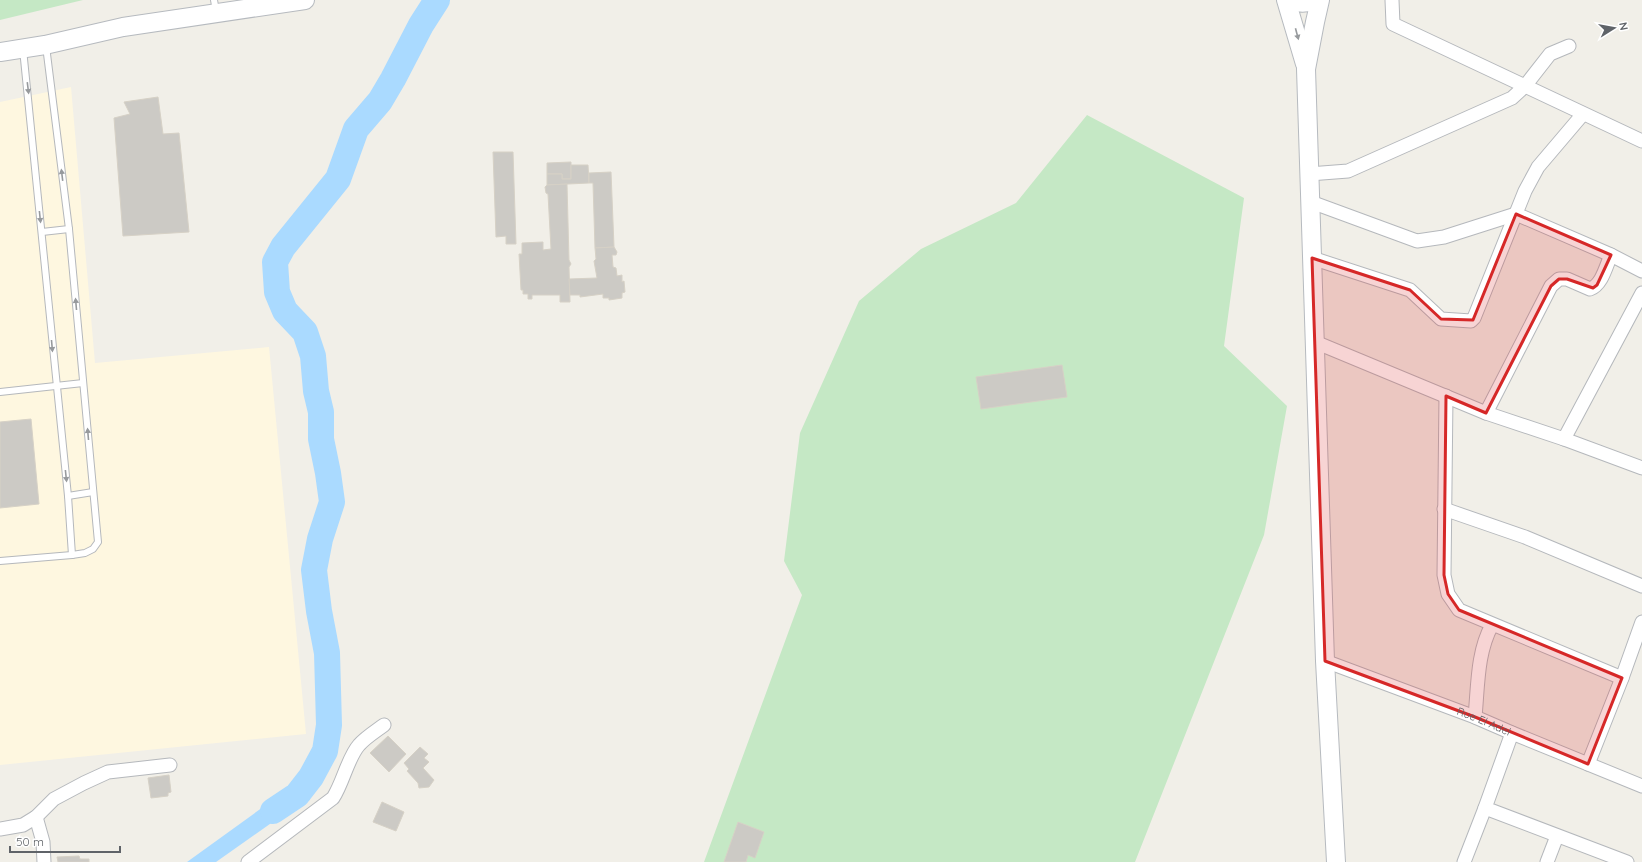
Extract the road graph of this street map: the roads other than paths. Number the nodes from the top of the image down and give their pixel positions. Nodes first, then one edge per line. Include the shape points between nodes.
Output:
1 (305, 0) edge
2 (1286, 0) edge
3 (1290, 0) edge
4 (1316, 0) edge
5 (1320, 0) edge
6 (1392, 0) edge
7 (215, 6) edge
8 (45, 45) junction
9 (1569, 46) dead end
10 (8, 52) edge
11 (1306, 69) junction
12 (1525, 86) junction
13 (1583, 114) junction
14 (1642, 141) edge
15 (1309, 174) junction
16 (1311, 202) junction
17 (1516, 214) junction
18 (69, 229) junction
19 (42, 232) junction
20 (1611, 255) junction
21 (1312, 258) junction
22 (1642, 271) edge
23 (1642, 293) edge
24 (1315, 342) junction
25 (83, 383) junction
26 (56, 386) junction
27 (0, 392) edge
28 (1446, 396) junction
29 (1486, 413) junction
30 (1564, 439) junction
31 (1642, 468) edge
32 (94, 492) junction
33 (68, 496) junction
34 (1444, 509) junction
35 (72, 555) junction
36 (0, 561) edge
37 (1642, 586) edge
38 (1642, 622) edge
39 (1492, 625) junction
40 (1325, 661) junction
41 (1622, 678) junction
42 (1475, 717) junction
43 (384, 725) dead end
44 (1512, 733) junction
45 (1588, 764) junction
46 (170, 765) dead end
47 (1642, 786) edge
48 (1485, 808) junction
49 (36, 817) junction
50 (0, 829) edge
51 (1557, 836) junction
52 (44, 862) edge
53 (248, 862) edge
54 (1336, 862) edge
55 (1464, 862) edge
56 (1546, 862) edge
57 (1627, 862) edge

1 - 7 main road
2 -> 11 main road
3 - 4 main road via 1299,3
5 - 11 main road
6 - 12 street via 1393,24
7 - 8 main road
8 - 10 main road
18 -> 8 lane
9 - 12 street via 1550,54
10 -> 19 lane
11 - 15 main road
12 - 13 street
12 - 15 street via 1512,98 1348,171
13 - 14 street
13 - 17 street via 1538,167
15 - 16 main road
16 - 17 street via 1417,241 1444,237
16 - 21 main road
17 - 20 street
17 - 21 street via 1471,321 1441,318 1410,290
18 - 19 lane
25 -> 18 lane
19 -> 26 lane
20 - 22 street
20 - 29 street via 1597,285 1593,288 1566,279 1559,279 1551,286
21 - 24 main road
23 - 30 street
24 - 28 street
24 - 40 main road
25 - 26 lane
32 -> 25 lane
26 - 27 lane
26 -> 33 lane
28 - 29 street
28 - 34 street
29 - 30 street
30 - 31 street
32 - 33 lane
32 - 35 lane via 98,542 89,552
33 - 35 lane
34 - 37 street via 1525,537
34 - 39 street via 1444,575 1448,594 1459,610
35 - 36 lane
38 - 41 street
39 - 41 street
39 - 42 street via 1482,653
40 - 42 street, Rue El Adel
40 - 54 main road
41 - 45 street
42 - 44 street, Rue El Adel
43 - 53 street via 354,752 333,798
44 - 45 street, Rue El Adel
44 - 48 street
45 - 47 street, Rue El Adel
46 - 49 street via 108,772 54,799
48 - 51 street
48 - 55 street
49 - 50 street via 23,825
49 - 52 street via 43,842
51 - 56 street
51 - 57 street

